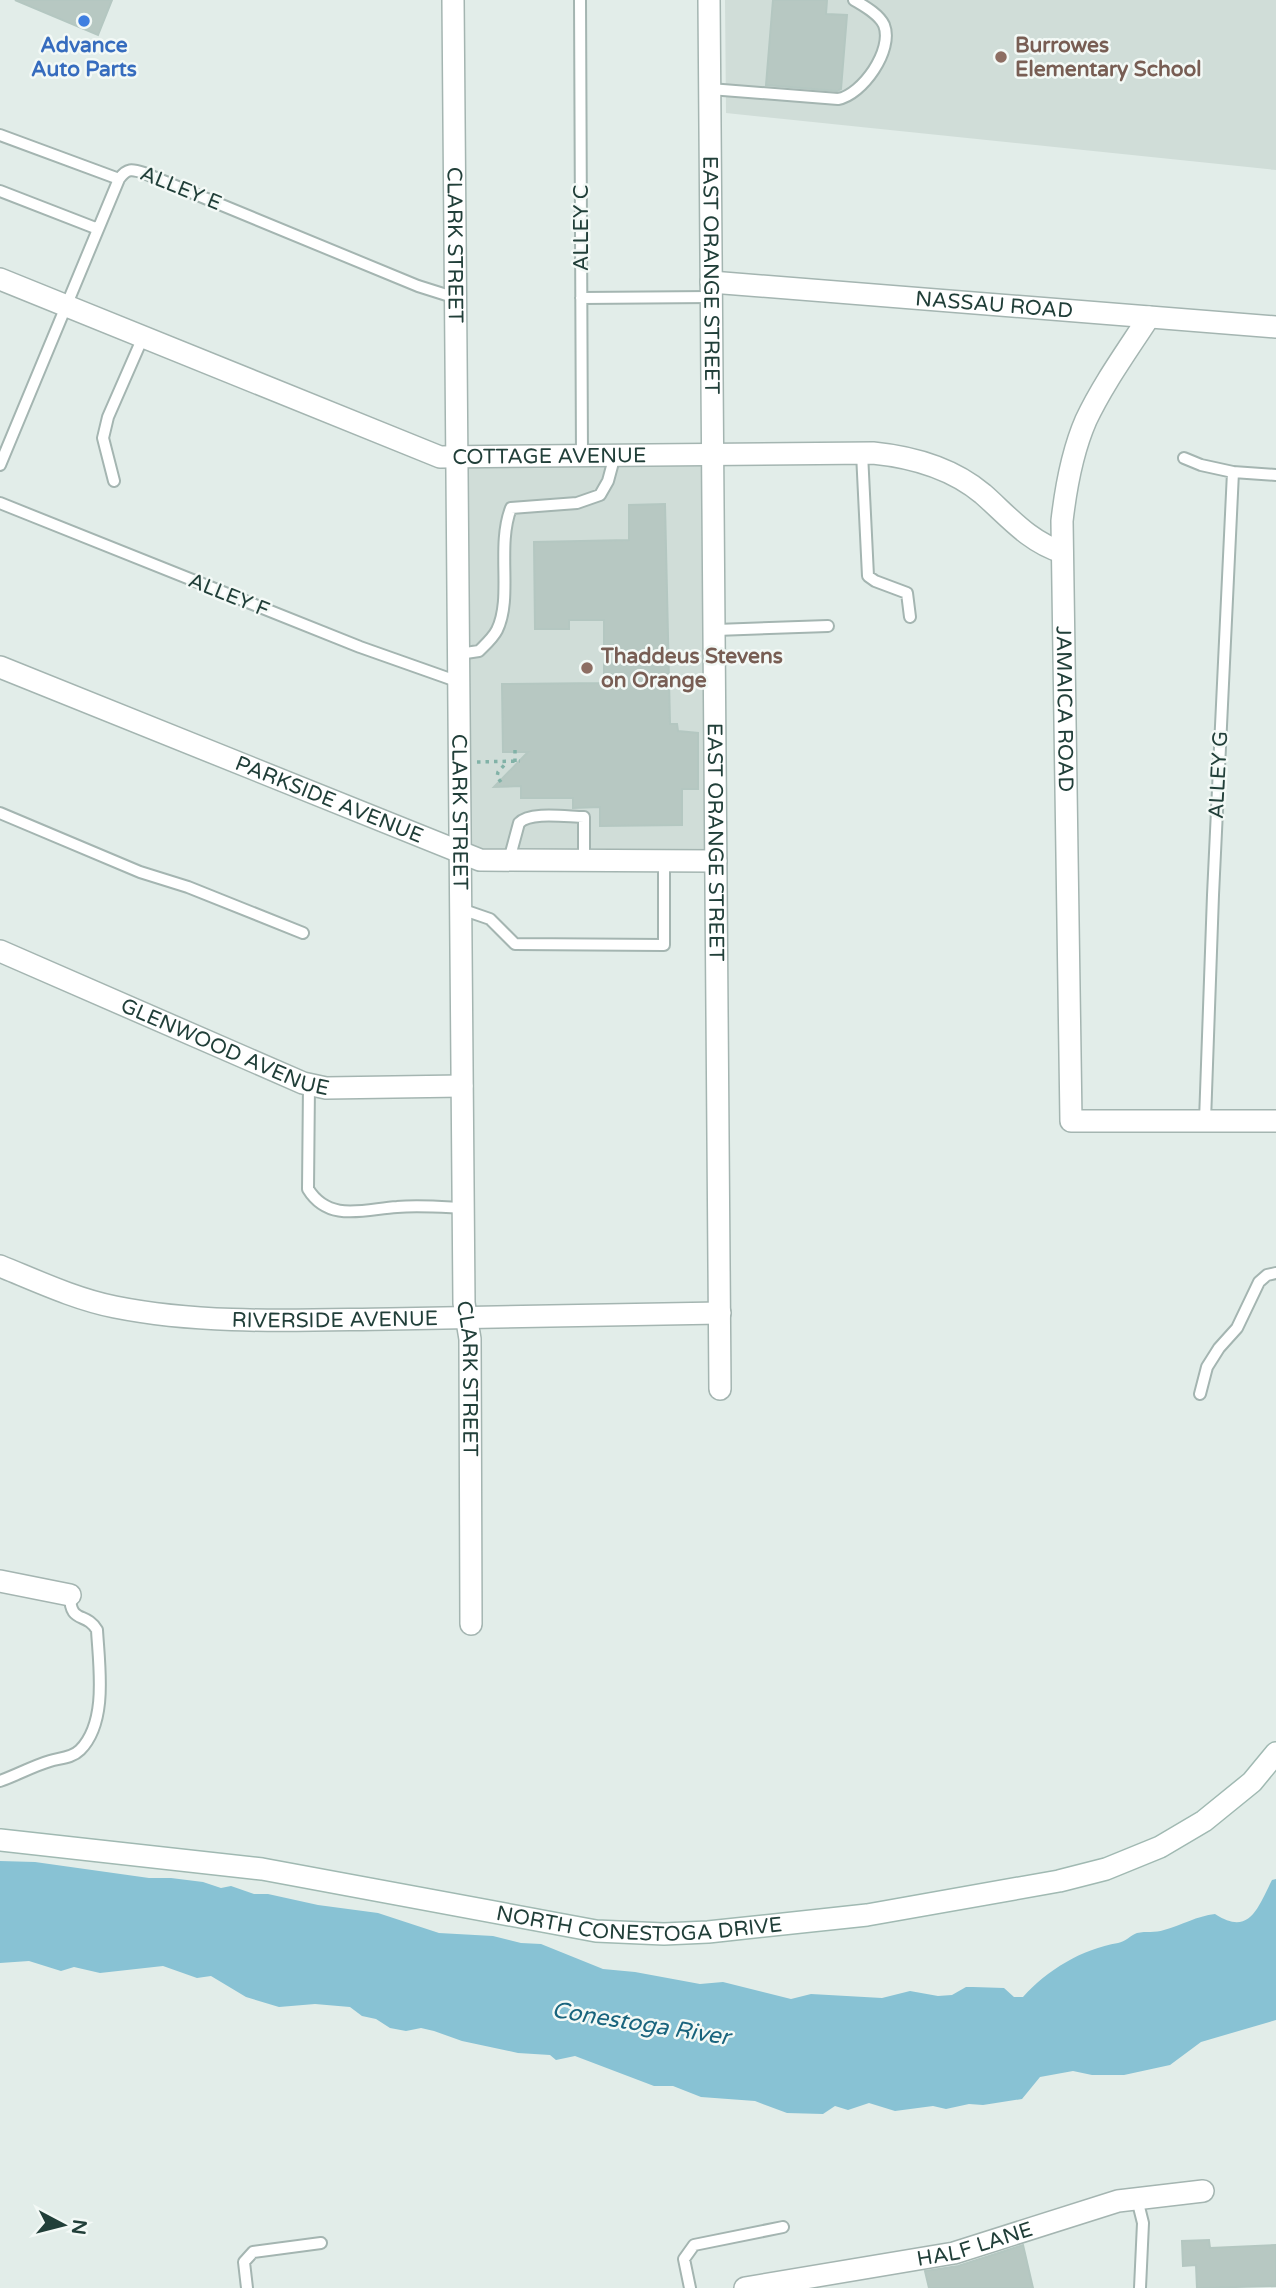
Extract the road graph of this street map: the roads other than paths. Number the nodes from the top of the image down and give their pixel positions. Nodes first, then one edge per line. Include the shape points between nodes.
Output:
1 (453, 0) edge
2 (580, 0) edge
3 (709, 0) edge
4 (854, 0) edge
5 (710, 89) junction
6 (0, 135) edge
7 (119, 179) junction
8 (0, 191) edge
9 (98, 229) junction
10 (0, 279) edge
11 (711, 290) junction
12 (456, 298) junction
13 (581, 298) junction
14 (66, 306) junction
15 (1149, 317) junction
16 (1276, 327) edge
17 (143, 337) junction
18 (862, 453) junction
19 (713, 454) junction
20 (615, 455) junction
21 (582, 456) junction
22 (457, 457) junction
23 (1184, 458) dead end
24 (0, 465) edge
25 (1233, 472) junction
26 (1276, 475) edge
27 (114, 481) dead end
28 (0, 503) edge
29 (1062, 552) junction
30 (910, 617) dead end
31 (828, 626) dead end
32 (716, 630) junction
33 (469, 652) junction
34 (0, 667) edge
35 (459, 682) junction
36 (0, 813) edge
37 (461, 853) junction
38 (509, 860) junction
39 (584, 860) junction
40 (664, 861) junction
41 (716, 861) junction
42 (461, 909) junction
43 (303, 933) dead end
44 (0, 951) edge
45 (309, 1085) junction
46 (462, 1086) junction
47 (1205, 1121) junction
48 (1276, 1121) edge
49 (463, 1208) junction
50 (0, 1266) edge
51 (1276, 1273) edge
52 (720, 1313) junction
53 (466, 1317) junction
54 (720, 1390) dead end
55 (1200, 1394) dead end
56 (0, 1581) edge
57 (70, 1595) joint
58 (471, 1624) dead end
59 (1276, 1753) edge
60 (0, 1781) edge
61 (0, 1840) edge
62 (1203, 2191) dead end
63 (1137, 2199) junction
64 (783, 2227) dead end
65 (321, 2243) dead end
66 (247, 2288) edge
67 (690, 2288) edge
68 (746, 2288) edge
69 (1140, 2288) edge

1 - 12 street, CLARK STREET
2 - 13 lane, ALLEY C
3 - 5 street, EAST ORANGE STREET
4 - 5 lane via 878,17 885,33 872,72 846,97
5 - 11 street, EAST ORANGE STREET
6 - 7 lane
7 - 9 lane, ALLEY E
7 - 12 lane, ALLEY E via 131,169 144,173
8 - 9 lane
9 - 14 lane, ALLEY E
10 - 14 street, COTTAGE AVENUE
11 - 13 lane
11 - 15 street, NASSAU ROAD
11 - 19 street, EAST ORANGE STREET
12 - 22 street, CLARK STREET
13 - 21 lane, ALLEY C
14 - 17 street, COTTAGE AVENUE
14 - 24 lane, ALLEY E
15 - 16 street, NASSAU ROAD
15 - 29 street, JAMAICA ROAD via 1086,421 1065,488
17 - 22 street, COTTAGE AVENUE via 435,456
17 - 27 lane via 103,438
18 - 19 street, COTTAGE AVENUE
18 - 29 street, COTTAGE AVENUE via 902,456 943,469 982,493 1023,531
18 - 30 lane via 868,576 908,593
19 - 20 street, COTTAGE AVENUE
19 - 32 street, EAST ORANGE STREET
20 - 21 street, COTTAGE AVENUE
20 - 33 lane via 600,495 578,503 511,508 504,526 502,616 495,633
21 - 22 street, COTTAGE AVENUE
22 - 33 street, CLARK STREET
23 - 25 lane
25 - 26 lane
25 - 47 lane, ALLEY G
28 - 35 lane, ALLEY F via 360,648
29 - 47 street, JAMAICA ROAD via 1071,1121
31 - 32 lane
32 - 41 street, EAST ORANGE STREET
33 - 35 street, CLARK STREET
34 - 37 street, PARKSIDE AVENUE
35 - 37 street, CLARK STREET
36 - 43 lane via 139,872
37 - 38 street, PARKSIDE AVENUE via 480,860
37 - 42 street, CLARK STREET
38 - 39 street, PARKSIDE AVENUE
38 - 39 lane via 522,819 545,816 584,817
39 - 40 street, PARKSIDE AVENUE
40 - 41 street, PARKSIDE AVENUE
40 - 42 lane via 664,945 515,944 490,919
41 - 52 street, EAST ORANGE STREET
42 - 46 street, CLARK STREET
44 - 45 street, GLENWOOD AVENUE
45 - 46 street, GLENWOOD AVENUE
45 - 49 lane via 308,1189 315,1200 347,1213 395,1207
46 - 49 street, CLARK STREET
47 - 48 street
49 - 53 street, CLARK STREET
50 - 53 street, RIVERSIDE AVENUE via 111,1307 154,1314 295,1320
51 - 55 lane via 1259,1282 1237,1328 1207,1367
52 - 53 street, RIVERSIDE AVENUE
52 - 54 street, EAST ORANGE STREET
53 - 58 street, CLARK STREET via 470,1339
56 - 57 street
57 - 60 lane via 74,1614 97,1630 100,1699 95,1725 80,1750
59 - 61 street, NORTH CONESTOGA DRIVE via 1252,1782 1204,1821 1160,1847 1106,1869 867,1915 664,1934 562,1926 262,1869
62 - 63 street, HALF LANE
63 - 68 street, HALF LANE via 954,2253
63 - 69 lane via 1143,2223
64 - 67 lane via 694,2245 684,2259
65 - 66 lane via 253,2252 244,2262

